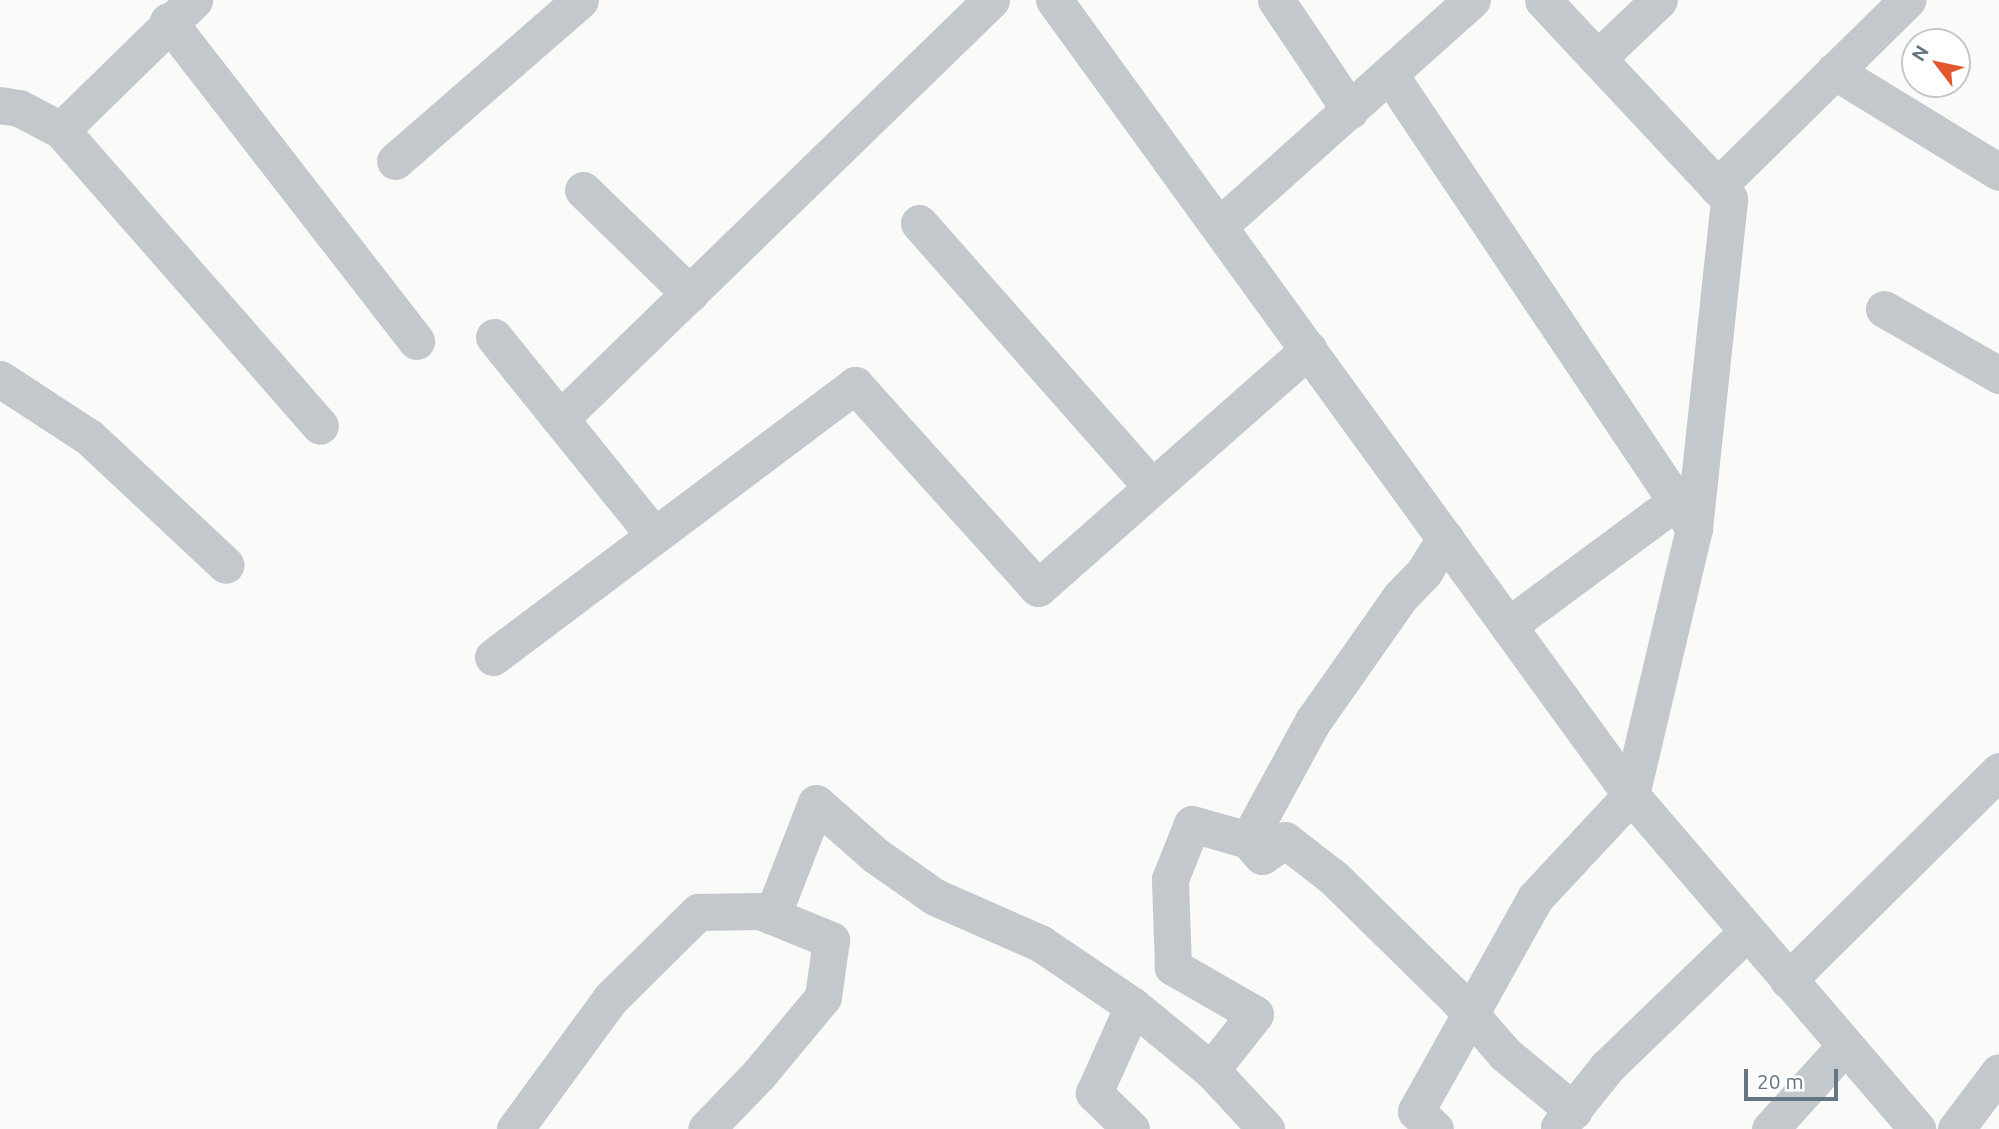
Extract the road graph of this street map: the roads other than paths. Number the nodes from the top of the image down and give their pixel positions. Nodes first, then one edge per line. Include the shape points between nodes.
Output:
1 (580, 0) edge
2 (991, 0) edge
3 (1054, 0) edge
4 (1276, 0) edge
5 (1472, 0) edge
6 (1543, 0) edge
7 (1659, 0) edge
8 (1907, 0) edge
9 (181, 11) edge
10 (1598, 58) junction
11 (1834, 71) junction
12 (1390, 75) junction
13 (0, 105) edge
14 (1350, 110) junction
15 (61, 130) junction
16 (395, 160) dead end
17 (1999, 172) edge
18 (1717, 187) junction
19 (583, 190) dead end
20 (919, 223) dead end
21 (1220, 225) junction
22 (690, 294) junction
23 (1884, 309) dead end
24 (494, 337) dead end
25 (416, 341) dead end
26 (1309, 349) junction
27 (1999, 375) edge
28 (0, 379) edge
29 (563, 416) junction
30 (320, 426) dead end
31 (1152, 487) junction
32 (1685, 515) junction
33 (653, 534) junction
34 (1445, 538) junction
35 (226, 565) dead end
36 (1508, 625) junction
37 (493, 657) dead end
38 (1999, 771) edge
39 (1631, 795) junction
40 (1248, 840) junction
41 (772, 916) junction
42 (1748, 932) junction
43 (1788, 980) junction
44 (1133, 1006) junction
45 (1473, 1016) junction
46 (1844, 1047) junction
47 (1211, 1070) junction
48 (1999, 1072) edge
49 (1566, 1120) edge
50 (1419, 1123) edge
51 (516, 1129) edge
52 (706, 1129) edge
53 (1131, 1129) edge
54 (1266, 1129) edge
55 (1770, 1129) edge
56 (1917, 1129) edge
57 (1956, 1129) edge

1 - 16 street
2 - 22 street
3 - 21 street
4 - 14 street
5 - 12 street
6 - 10 street
7 - 10 street
8 - 11 street
9 - 15 street
9 - 25 street
10 - 18 street
11 - 17 street
11 - 18 street
12 - 14 street
12 - 32 street
13 - 15 street via 19,108
14 - 21 street
15 - 30 street
18 - 32 street via 1729,199
19 - 22 street
20 - 31 street
21 - 26 street
22 - 29 street
23 - 27 street
24 - 29 street
26 - 31 street
26 - 34 street
28 - 35 street via 89,437
29 - 33 street
31 - 33 street via 1038,588 855,385
32 - 36 street
32 - 39 street
33 - 37 street
34 - 36 street
34 - 40 street via 1313,721
36 - 39 street
38 - 43 street
39 - 42 street
39 - 45 street via 1535,898
40 - 45 street via 1262,856 1285,840 1334,878
40 - 47 street via 1192,824 1170,878 1173,967 1255,1014
41 - 44 street via 816,803 874,855 935,897 1040,943
41 - 51 street via 760,911 698,912 610,999
41 - 52 street via 831,940 823,997
42 - 43 street
42 - 49 street via 1606,1067
43 - 46 street
44 - 47 street
44 - 53 street via 1094,1093
45 - 49 street
45 - 50 street
46 - 55 street
46 - 56 street
47 - 54 street
48 - 57 street

